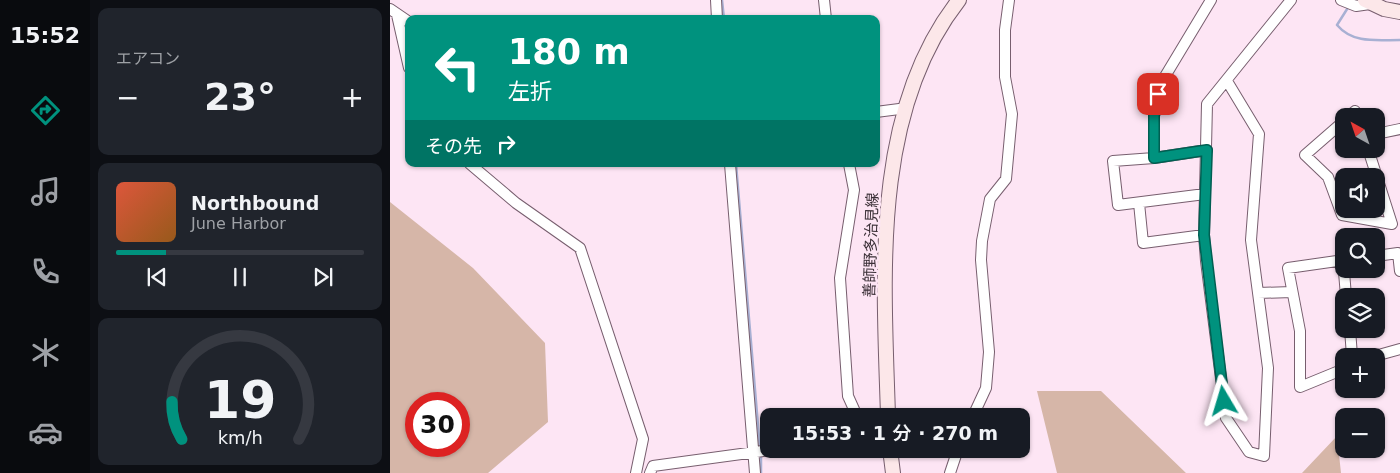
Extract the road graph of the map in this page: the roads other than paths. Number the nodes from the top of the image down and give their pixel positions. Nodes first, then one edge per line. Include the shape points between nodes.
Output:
1 (716, 0) edge
2 (824, 0) edge
3 (959, 0) edge
4 (1009, 0) edge
5 (1211, 0) edge
6 (1291, 0) edge
7 (1343, 1) edge
8 (1364, 3) edge
9 (394, 12) edge
10 (1400, 12) edge
11 (718, 15) edge
12 (826, 15) edge
13 (405, 19) edge
14 (405, 53) edge
15 (1227, 81) junction
16 (907, 108) junction
17 (880, 111) edge
18 (1335, 129) edge
19 (1400, 129) edge
20 (1385, 132) edge
21 (1207, 150) junction
22 (1154, 158) junction
23 (1371, 158) edge
24 (474, 167) edge
25 (730, 167) edge
26 (850, 167) edge
27 (1205, 194) junction
28 (1138, 204) junction
29 (1204, 235) junction
30 (1385, 255) edge
31 (1335, 261) edge
32 (1400, 271) edge
33 (1292, 292) junction
34 (1258, 293) junction
35 (1400, 349) edge
36 (1385, 353) edge
37 (1335, 373) edge
38 (853, 408) edge
39 (888, 408) edge
40 (977, 408) edge
41 (760, 451) edge
42 (755, 452) junction
43 (891, 458) edge
44 (955, 458) edge
45 (636, 473) edge
46 (650, 473) edge
47 (755, 473) edge
48 (893, 473) edge
49 (950, 473) edge

1 - 11 street
2 - 12 street
3 - 16 main road, 善師野多治見線 via 940,25 922,60
4 - 40 street via 1005,77 1012,114 1006,179 990,199 982,241 989,352 986,388
5 - 22 street via 1161,83 1154,116
6 - 15 street
7 - 8 street
8 - 10 main road
9 - 13 street
9 - 14 street
15 - 21 street via 1207,104
15 - 34 street via 1259,134 1251,240
16 - 17 street
16 - 39 main road, 善師野多治見線 via 893,160 885,220
18 - 23 street via 1304,155 1328,177 1342,215 1392,224
19 - 20 street
21 - 22 street
21 - 27 street
22 - 28 street via 1113,161 1118,206
24 - 45 street via 516,203 580,248 643,439
25 - 42 street
26 - 38 street via 854,190 840,278 848,396
27 - 28 street
27 - 29 street
28 - 29 street via 1143,244
29 - 34 street via 1226,418 1249,452 1264,456 1268,368
30 - 32 street via 1398,253
31 - 33 street via 1288,268
33 - 34 street
33 - 37 street via 1300,331 1300,387
35 - 36 street
41 - 42 street
42 - 46 street via 653,466
42 - 47 street
43 - 48 main road
44 - 49 street

